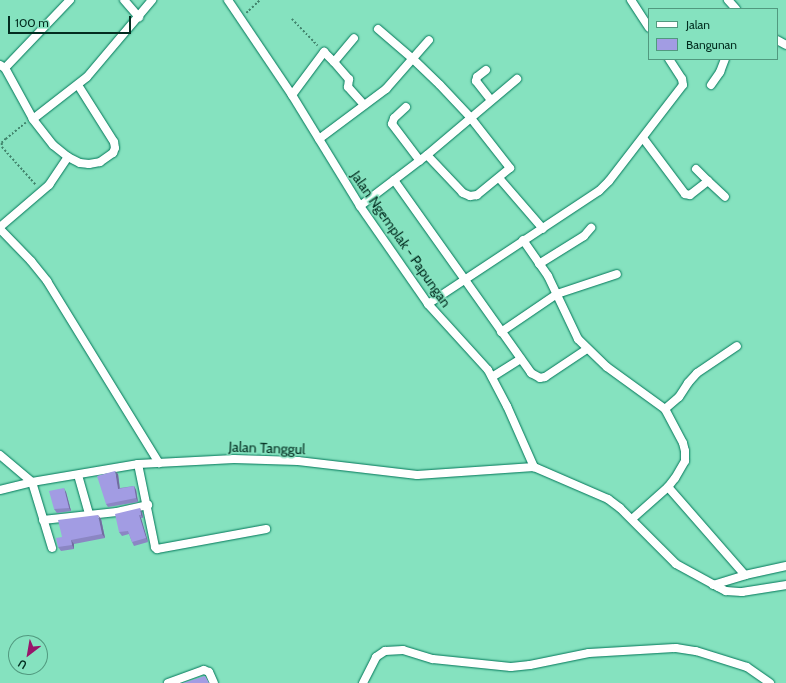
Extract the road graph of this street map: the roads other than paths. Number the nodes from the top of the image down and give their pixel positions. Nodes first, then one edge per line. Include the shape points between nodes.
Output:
1 (70, 0) edge
2 (124, 0) edge
3 (152, 0) edge
4 (228, 0) edge
5 (631, 0) edge
6 (728, 0) edge
7 (735, 8) edge
8 (139, 17) junction
9 (648, 26) edge
10 (378, 29) dead end
11 (354, 38) dead end
12 (429, 40) dead end
13 (413, 59) junction
14 (670, 60) edge
15 (725, 60) edge
16 (334, 62) junction
17 (2, 66) edge
18 (486, 70) dead end
19 (517, 79) dead end
20 (78, 85) junction
21 (711, 85) dead end
22 (292, 95) junction
23 (491, 100) junction
24 (364, 105) junction
25 (406, 107) dead end
26 (470, 117) junction
27 (33, 118) junction
28 (319, 138) junction
29 (643, 138) junction
30 (427, 156) junction
31 (68, 157) junction
32 (420, 161) junction
33 (696, 169) dead end
34 (499, 178) junction
35 (394, 180) junction
36 (708, 180) junction
37 (725, 197) dead end
38 (360, 206) junction
39 (0, 228) edge
40 (591, 228) dead end
41 (543, 229) junction
42 (522, 240) junction
43 (539, 264) junction
44 (617, 274) dead end
45 (463, 280) junction
46 (557, 294) junction
47 (428, 304) junction
48 (501, 332) junction
49 (737, 346) dead end
50 (586, 349) junction
51 (521, 359) junction
52 (492, 377) junction
53 (665, 409) junction
54 (0, 455) edge
55 (138, 464) junction
56 (159, 464) junction
57 (534, 467) junction
58 (78, 474) junction
59 (32, 482) junction
60 (668, 487) junction
61 (0, 490) edge
62 (148, 505) junction
63 (89, 514) junction
64 (632, 519) junction
65 (43, 520) junction
66 (266, 529) dead end
67 (52, 548) dead end
68 (786, 566) edge
69 (745, 575) junction
70 (786, 586) edge
71 (719, 588) junction
72 (168, 683) edge
73 (214, 683) edge
74 (362, 683) edge
75 (770, 683) edge

1 - 17 street
2 - 8 street
3 - 8 street
4 - 22 street, Jalan Ngemplak - Papungan
5 - 9 street
6 - 7 street
8 - 20 street
10 - 13 street
11 - 16 street
12 - 13 street
13 - 24 street via 391,84
13 - 26 street
14 - 29 street via 683,84
15 - 21 street
16 - 22 street via 324,52
16 - 24 street via 349,79 348,87
17 - 27 street
18 - 23 street via 476,81
19 - 23 street
20 - 27 street
20 - 31 street via 116,148 108,158 88,164
22 - 28 street, Jalan Ngemplak - Papungan
23 - 26 street
24 - 28 street
25 - 32 street via 394,118 392,124
26 - 30 street
26 - 34 street via 508,164 509,171
27 - 31 street via 54,145
28 - 38 street, Jalan Ngemplak - Papungan
29 - 36 street via 685,194 690,195
29 - 41 street via 610,181
30 - 32 street
30 - 34 street via 463,193 470,196 476,195
31 - 39 street via 49,185
32 - 35 street
33 - 36 street
34 - 41 street
35 - 38 street
35 - 45 street
36 - 37 street
38 - 47 street, Jalan Ngemplak - Papungan
39 - 56 street via 32,261 47,281
40 - 43 street via 584,236
41 - 42 street
42 - 43 street
42 - 45 street
43 - 46 street
44 - 46 street
45 - 47 street
45 - 48 street
46 - 48 street
46 - 50 street via 578,339
47 - 52 street, Jalan Ngemplak - Papungan
48 - 51 street
49 - 53 street via 697,373 679,397
50 - 51 street via 540,378 531,373
50 - 53 street via 606,367
51 - 52 street
52 - 57 street, Jalan Ngemplak - Papungan
53 - 60 street via 685,451 685,461
54 - 59 street
55 - 56 street, Jalan Tanggul
55 - 58 street, Jalan Tanggul
55 - 62 street
56 - 57 street, Jalan Tanggul via 234,459 298,461 418,475
57 - 64 street via 608,499
58 - 59 street, Jalan Tanggul
58 - 63 street
59 - 61 street, Jalan Tanggul
59 - 65 street
60 - 64 street
60 - 69 street
62 - 63 street via 117,512
62 - 66 street via 155,547 158,550
63 - 65 street
64 - 71 street via 676,564
65 - 67 street
68 - 69 street
69 - 71 street
70 - 71 street via 742,592
72 - 73 street via 204,670 209,672
74 - 75 street via 376,657 385,651 403,650 433,659 511,667 589,653 676,648 696,651 747,667

